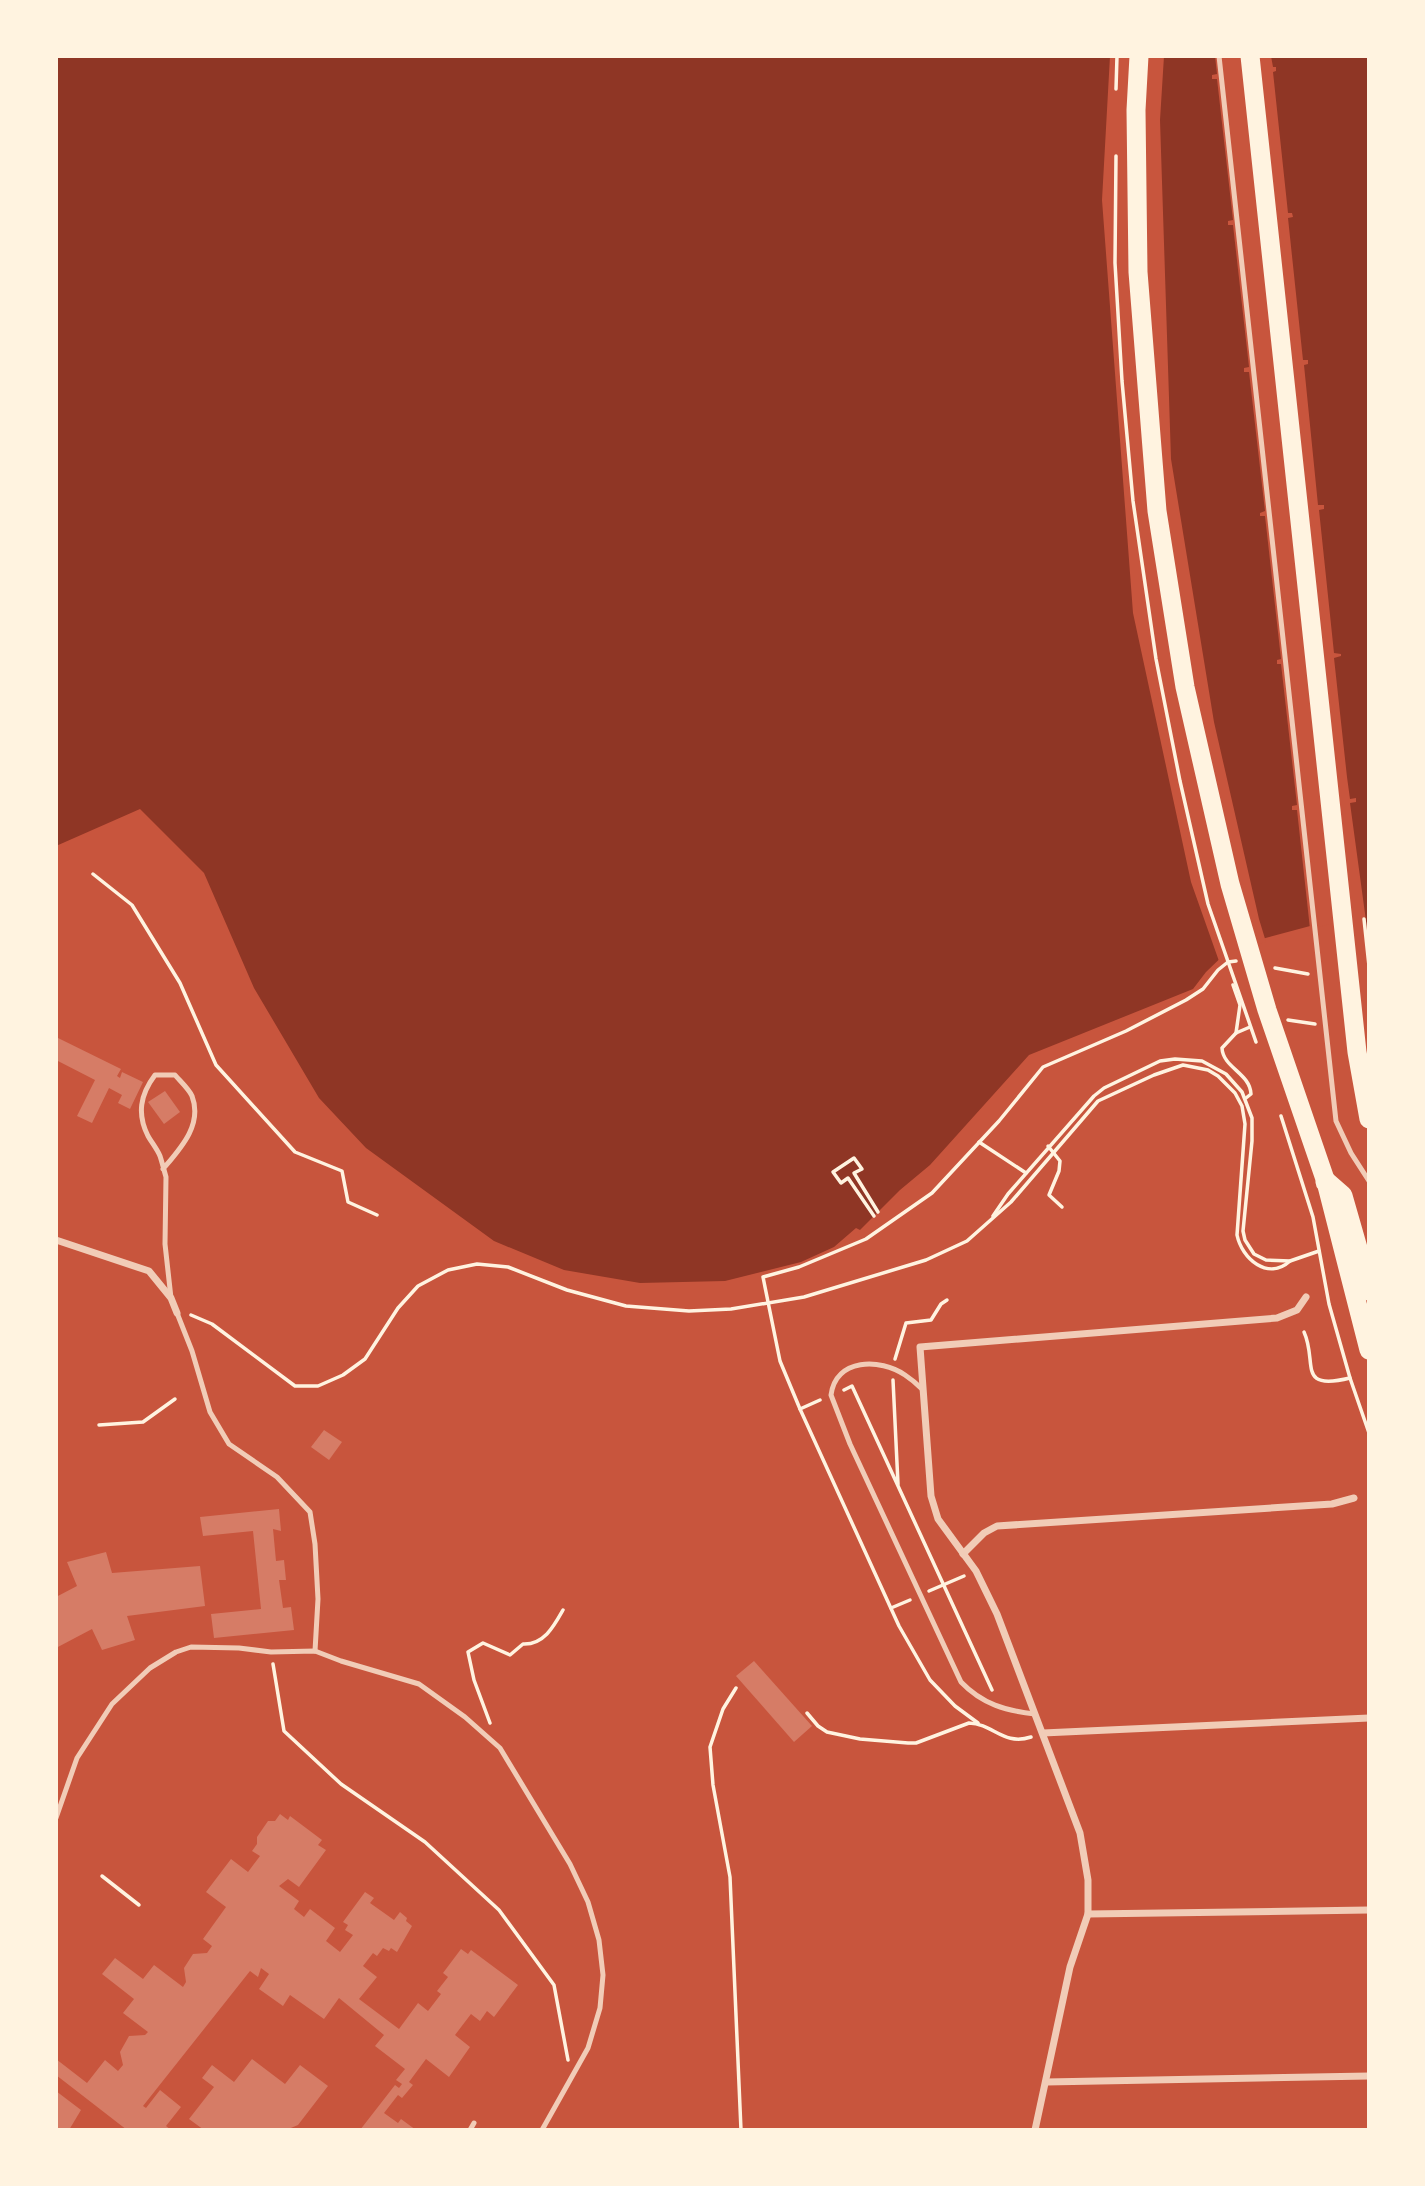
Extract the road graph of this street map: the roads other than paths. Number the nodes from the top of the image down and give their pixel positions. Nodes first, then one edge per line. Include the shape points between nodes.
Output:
1 (1139, 56) edge
2 (1219, 56) edge
3 (1250, 56) edge
4 (1369, 1119) edge
5 (163, 1169) junction
6 (1323, 1172) junction
7 (1369, 1181) edge
8 (56, 1240) edge
9 (1369, 1290) edge
10 (1306, 1297) dead end
11 (171, 1298) junction
12 (177, 1313) joint
13 (1369, 1350) edge
14 (922, 1389) junction
15 (1354, 1498) dead end
16 (963, 1553) junction
17 (315, 1651) junction
18 (1035, 1714) junction
19 (1369, 1717) edge
20 (1043, 1732) junction
21 (56, 1818) edge
22 (1369, 1910) edge
23 (1088, 1914) junction
24 (1369, 2076) edge
25 (1046, 2082) junction
26 (474, 2123) dead end
27 (470, 2130) edge
28 (542, 2130) edge
29 (1035, 2130) edge

1 - 6 highway via 1138,272 1157,511 1185,687 1252,963
2 - 7 lane via 1336,1121
3 - 4 highway via 1356,1039
5 - 5 lane via 140,1113 145,1088 155,1075 175,1075 192,1095 195,1118 187,1140
5 - 11 lane
6 - 9 highway via 1342,1196
6 - 13 highway
8 - 11 street via 149,1270
10 - 14 street via 1297,1310 1277,1318 920,1347
11 - 12 street
12 - 17 lane via 210,1412 229,1444 276,1477 310,1512 318,1599
14 - 16 street via 933,1505 943,1528
14 - 18 lane via 892,1368 859,1364 842,1372 831,1395 957,1675 987,1703
15 - 16 street via 1332,1504 997,1526
16 - 18 street via 998,1614
17 - 21 lane via 191,1647 150,1668 112,1704 77,1758
17 - 28 lane via 419,1684 465,1717 500,1748 570,1864 599,1940 600,2008 588,2048
18 - 20 street
19 - 20 street
20 - 23 street via 1080,1833
22 - 23 street
23 - 25 street via 1070,1967
24 - 25 street
25 - 29 street
26 - 27 lane

